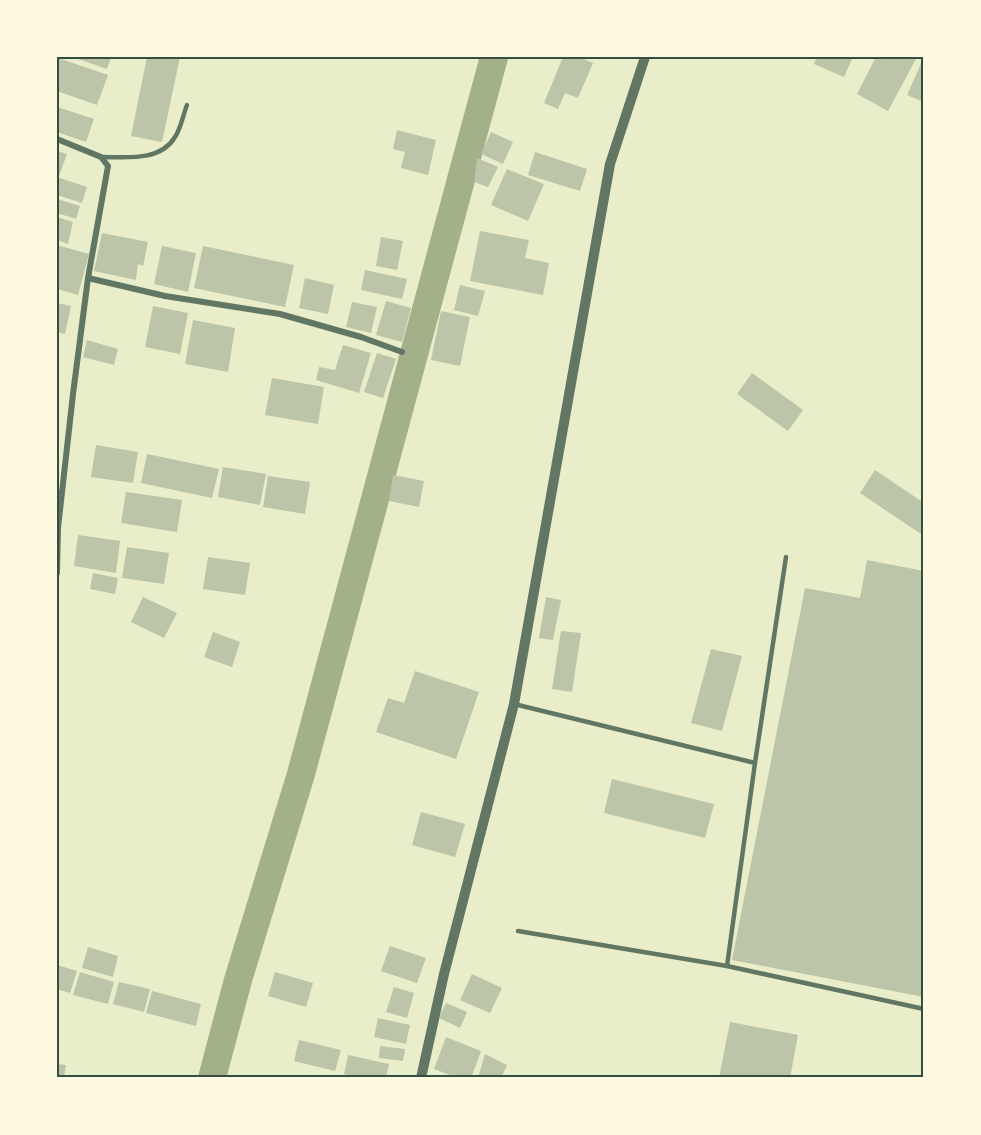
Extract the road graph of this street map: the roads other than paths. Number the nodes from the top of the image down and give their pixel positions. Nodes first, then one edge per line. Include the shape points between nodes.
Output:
1 (645, 57) edge
2 (187, 105) dead end
3 (57, 139) edge
4 (101, 157) junction
5 (88, 278) junction
6 (402, 352) dead end
7 (786, 557) dead end
8 (57, 573) edge
9 (514, 704) junction
10 (755, 763) junction
11 (518, 931) dead end
12 (726, 966) junction
13 (924, 1009) edge
14 (421, 1078) edge

1 - 9 street via 610,164
2 - 4 lane via 175,138 162,151 144,157
3 - 4 street
4 - 5 street via 108,166
5 - 6 street via 165,296 280,314
5 - 8 street via 58,528
7 - 10 lane
9 - 10 lane
9 - 14 street
10 - 12 lane
11 - 12 lane
12 - 13 lane

